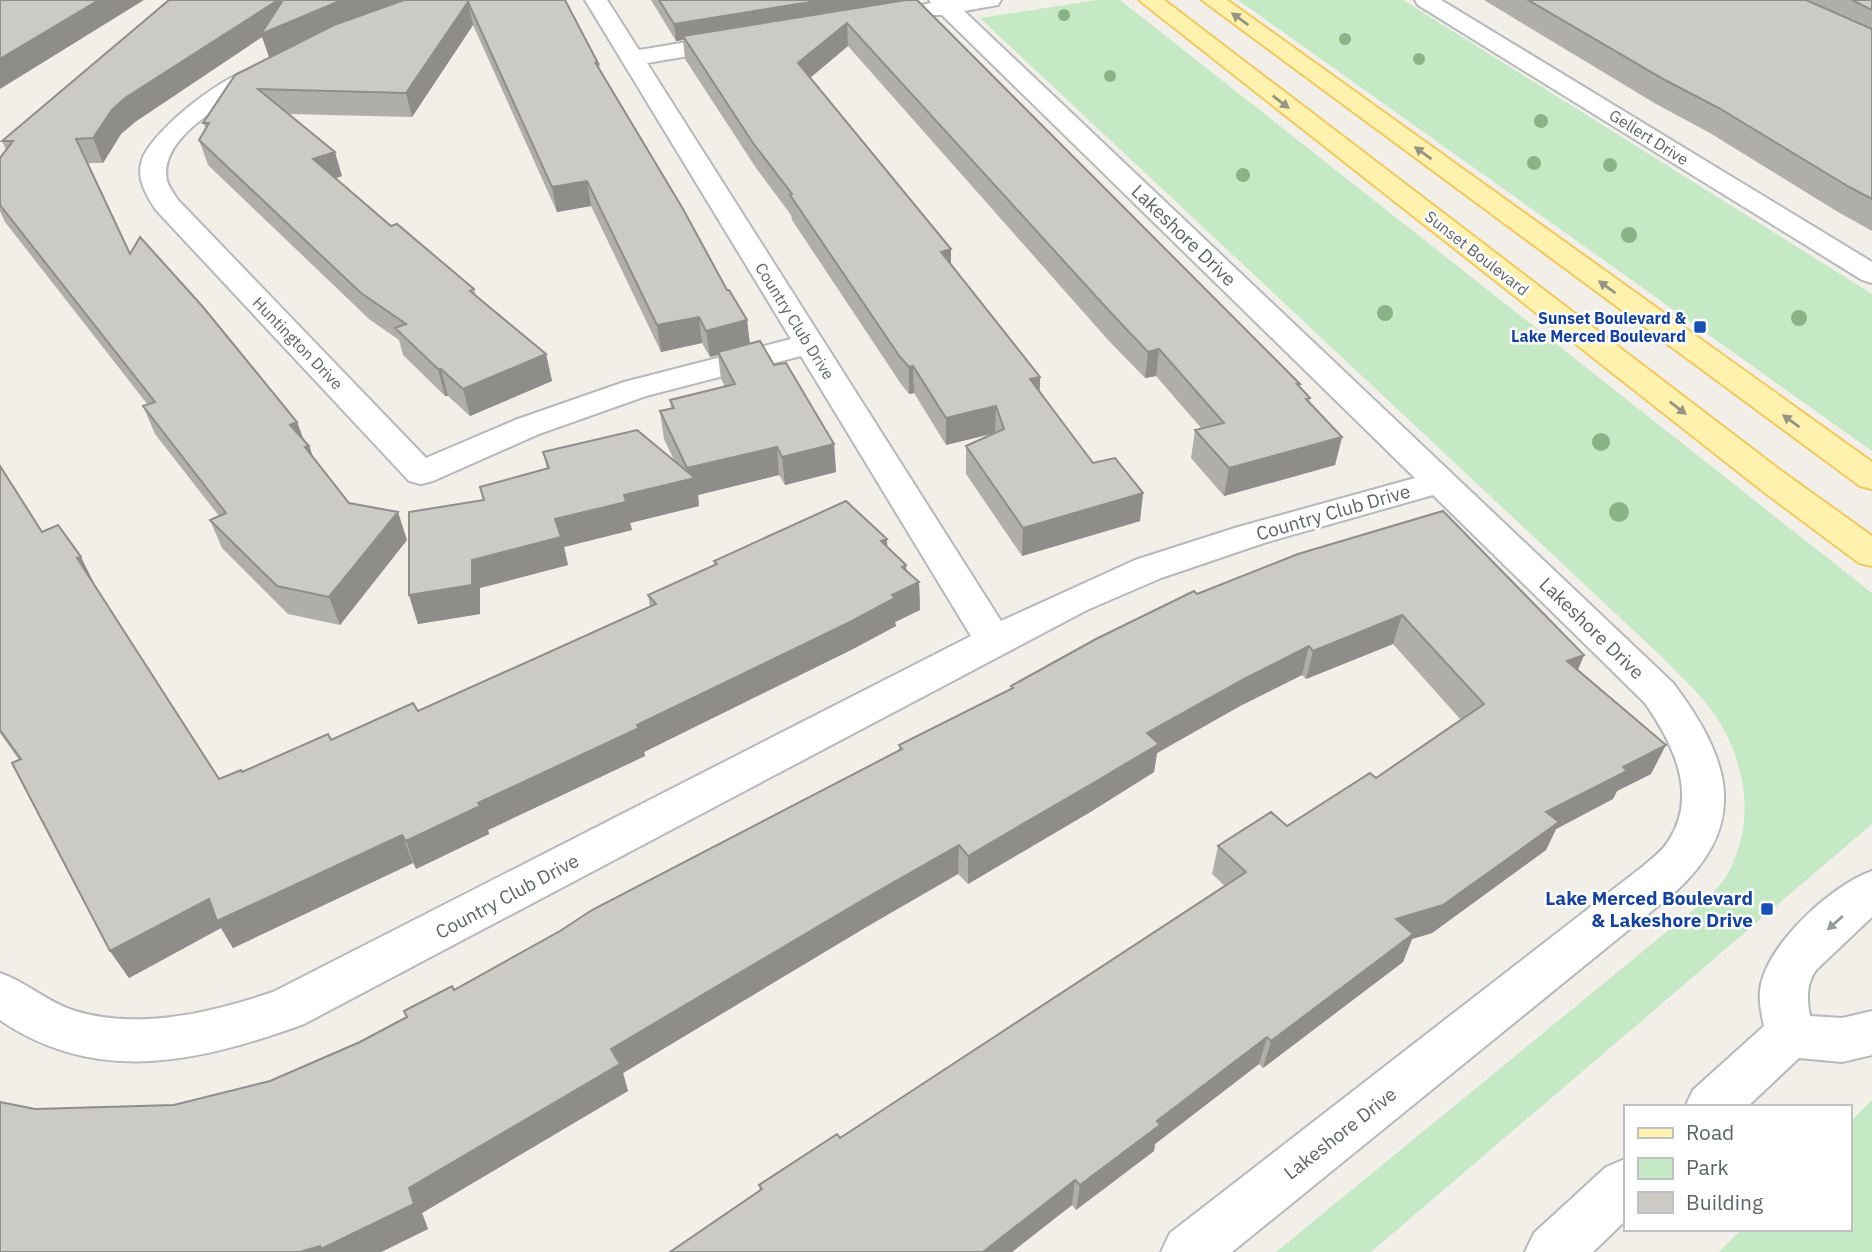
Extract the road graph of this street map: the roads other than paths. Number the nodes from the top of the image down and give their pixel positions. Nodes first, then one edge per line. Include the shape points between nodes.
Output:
1 (596, 0) edge
2 (990, 0) edge
3 (1150, 0) edge
4 (1213, 0) edge
5 (1426, 0) edge
6 (931, 7) edge
7 (760, 37) edge
8 (288, 58) edge
9 (632, 58) junction
10 (1872, 274) edge
11 (810, 344) junction
12 (1864, 474) edge
13 (1772, 481) junction
14 (1440, 482) junction
15 (1872, 554) edge
16 (1872, 576) edge
17 (995, 641) junction
18 (1872, 890) edge
19 (0, 994) edge
20 (1872, 1033) edge
21 (1790, 1034) junction
22 (1713, 1105) edge
23 (1624, 1186) edge
24 (1189, 1252) edge
25 (1553, 1252) edge

1 - 9 street, Country Club Drive
2 - 6 street
3 -> 13 main road, Sunset Boulevard
12 -> 4 main road
5 - 10 street, Gellert Drive
6 - 14 street, Lakeshore Drive
7 - 9 street
8 - 11 street, Huntington Drive via 172,131 155,156 152,182 166,204 421,472 613,396
9 - 11 street, Country Club Drive
11 - 17 street, Country Club Drive
13 - 15 main road, Sunset Boulevard
13 - 16 main road
14 - 17 street, Country Club Drive via 1148,569
14 - 24 street, Lakeshore Drive via 1659,693 1682,723 1697,754 1705,787 1701,819 1686,852 1658,880
17 - 19 street, Country Club Drive via 287,1009 243,1025 148,1042 103,1039 61,1029 24,1013
18 -> 21 street via 1799,955 1786,979 1783,1007
20 - 21 street via 1831,1041
21 - 22 street
23 - 25 street

